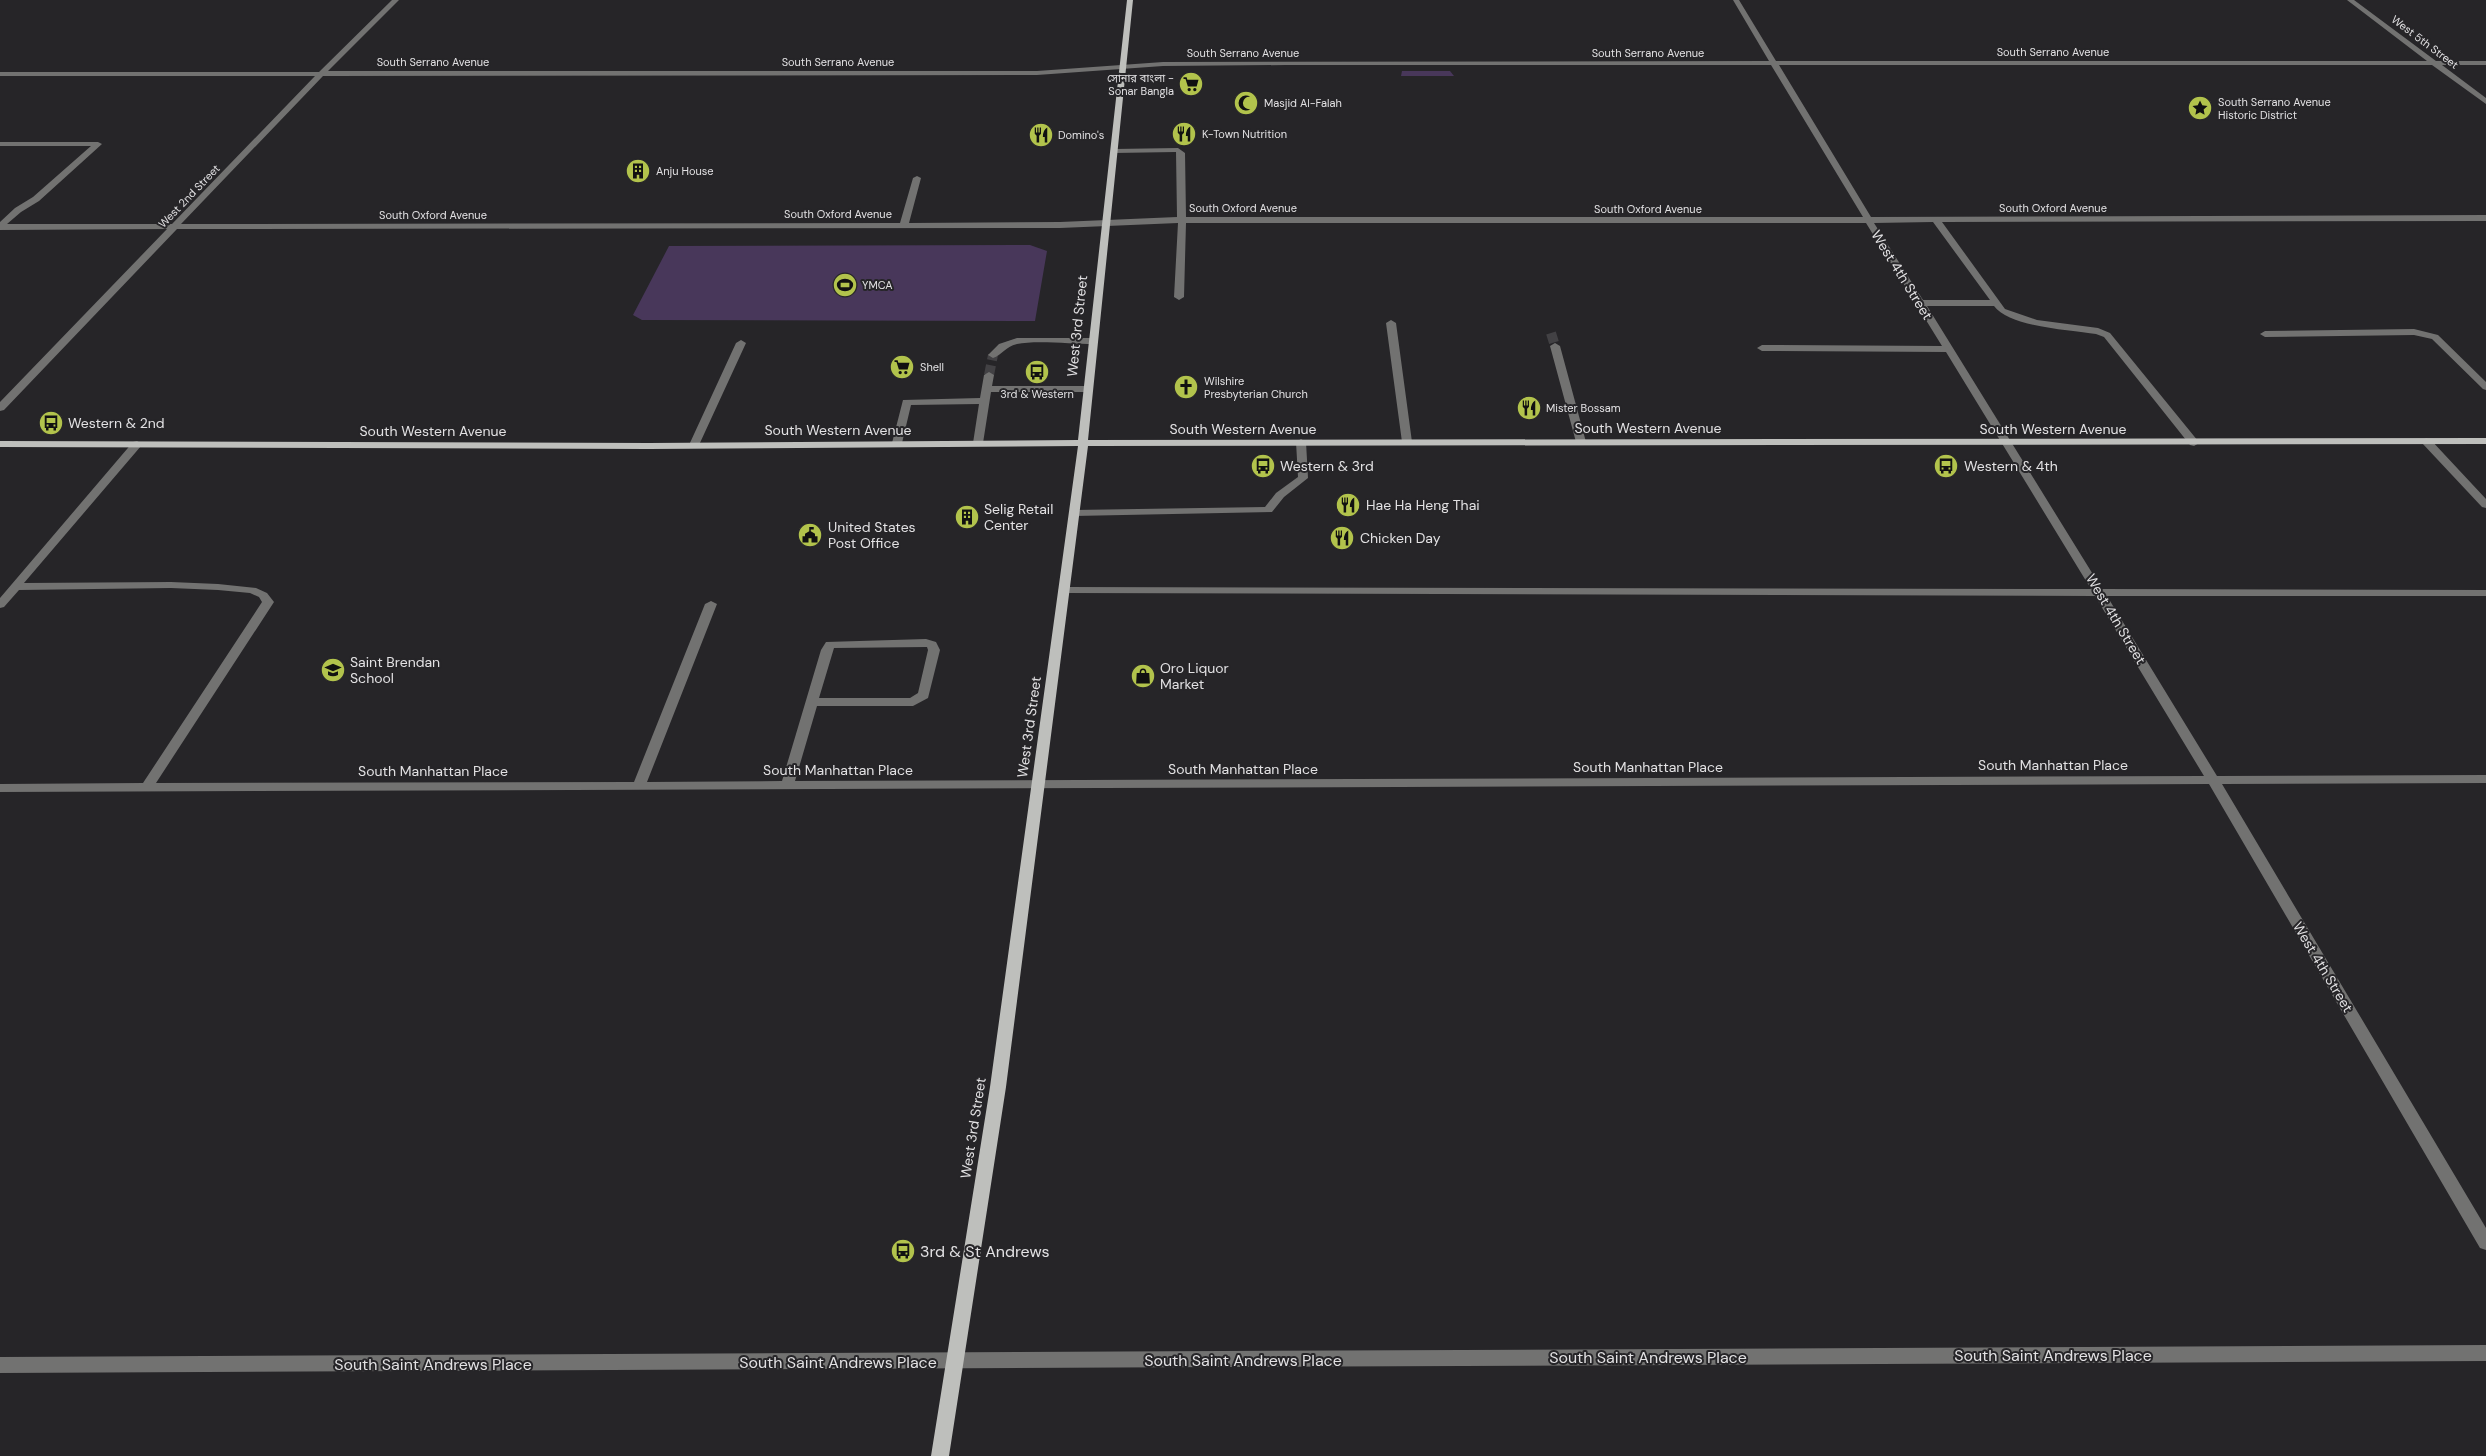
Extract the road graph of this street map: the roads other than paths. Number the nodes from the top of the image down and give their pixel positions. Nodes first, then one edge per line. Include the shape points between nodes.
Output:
1 (396, 0) edge
2 (1130, 0) edge
3 (1736, 0) edge
4 (2350, 0) edge
5 (2434, 63) junction
6 (2486, 63) edge
7 (1775, 64) junction
8 (1122, 67) junction
9 (0, 74) edge
10 (321, 74) junction
11 (2486, 102) edge
12 (0, 144) edge
13 (1114, 151) junction
14 (917, 178) dead end
15 (2486, 218) edge
16 (1181, 220) junction
17 (1868, 220) junction
18 (1936, 220) junction
19 (1106, 222) junction
20 (904, 225) junction
21 (0, 227) edge
22 (175, 227) junction
23 (1179, 297) dead end
24 (1920, 303) junction
25 (1996, 303) junction
26 (1391, 323) dead end
27 (2265, 334) dead end
28 (1092, 341) junction
29 (741, 343) dead end
30 (1555, 346) tunnel mouth
31 (1762, 348) dead end
32 (1949, 349) junction
33 (993, 355) dead end
34 (989, 375) tunnel mouth
35 (2486, 387) edge
36 (986, 389) junction
37 (1088, 389) junction
38 (985, 401) junction
39 (0, 408) edge
40 (2486, 441) edge
41 (1083, 442) junction
42 (1301, 442) junction
43 (1408, 442) junction
44 (1580, 442) junction
45 (2194, 442) junction
46 (2426, 442) junction
47 (897, 443) junction
48 (978, 443) junction
49 (2006, 443) junction
50 (0, 444) edge
51 (137, 444) junction
52 (694, 445) junction
53 (2486, 505) edge
54 (1074, 513) junction
55 (16, 587) junction
56 (1064, 590) junction
57 (2486, 593) edge
58 (2101, 594) junction
59 (711, 604) dead end
60 (0, 605) edge
61 (812, 702) junction
62 (2213, 780) junction
63 (2486, 780) edge
64 (1039, 785) junction
65 (639, 786) junction
66 (787, 786) junction
67 (147, 787) junction
68 (0, 788) edge
69 (2486, 1243) edge
70 (2486, 1353) edge
71 (953, 1362) junction
72 (0, 1365) edge
73 (940, 1456) edge

1 - 10 street, West 2nd Street
2 - 8 main road, West 3rd Street
3 - 7 street, West 4th Street
4 - 5 street, West 5th Street
5 - 6 street, South Serrano Avenue
5 - 7 street, South Serrano Avenue
5 - 11 street, West 5th Street
7 - 8 street, South Serrano Avenue via 1163,64
7 - 17 street, West 4th Street
8 - 10 street, South Serrano Avenue via 1037,73
8 - 13 main road, West 3rd Street
9 - 10 street, South Serrano Avenue
10 - 22 street, West 2nd Street
12 - 21 street via 98,144
13 - 16 street via 1178,150 1181,153
13 - 19 main road, West 3rd Street
14 - 20 street
15 - 18 street, South Oxford Avenue
16 - 17 street, South Oxford Avenue
16 - 19 street, South Oxford Avenue
16 - 23 street
17 - 18 street, South Oxford Avenue
17 - 24 street, West 4th Street
18 - 25 street
19 - 20 street, South Oxford Avenue
19 - 28 main road, West 3rd Street
20 - 22 street, South Oxford Avenue
21 - 22 street, South Oxford Avenue
22 - 39 street, West 2nd Street
24 - 25 street
24 - 32 street, West 4th Street
25 - 45 street via 2006,314 2035,323 2107,335
26 - 43 street
27 - 35 street via 2414,332 2436,337
28 - 33 street via 1018,341 1002,346
28 - 37 main road, West 3rd Street
29 - 52 street
30 - 44 street
31 - 32 street
32 - 49 street, West 4th Street
34 - 36 street
36 - 37 street
36 - 38 street
37 - 41 main road, West 3rd Street
38 - 47 street via 907,402
38 - 48 street
40 - 46 main road, South Western Avenue
41 - 42 main road, South Western Avenue
41 - 48 main road, South Western Avenue
41 - 54 main road, West 3rd Street
42 - 43 main road, South Western Avenue
42 - 54 street via 1303,478 1280,495 1268,510
43 - 44 main road, South Western Avenue
44 - 49 main road, South Western Avenue
45 - 46 main road, South Western Avenue
45 - 49 main road, South Western Avenue
46 - 53 street
47 - 48 main road, South Western Avenue
47 - 52 main road, South Western Avenue
49 - 58 street, West 4th Street
50 - 51 main road, South Western Avenue
51 - 52 main road, South Western Avenue
51 - 55 street
54 - 56 main road, West 3rd Street
55 - 60 street
55 - 67 street via 218,587 252,590 263,595 268,602
56 - 58 street
56 - 64 main road, West 3rd Street
57 - 58 street
58 - 62 street, West 4th Street
59 - 65 street
61 - 61 street via 913,702 924,695 934,650 932,645 830,645
61 - 66 street
62 - 63 street, South Manhattan Place
62 - 64 street, South Manhattan Place
62 - 69 street, West 4th Street
64 - 66 street, South Manhattan Place
64 - 71 main road, West 3rd Street via 998,1087
65 - 66 street, South Manhattan Place
65 - 67 street, South Manhattan Place
67 - 68 street, South Manhattan Place
70 - 71 street, South Saint Andrews Place
71 - 72 street, South Saint Andrews Place
71 - 73 main road, West 3rd Street

